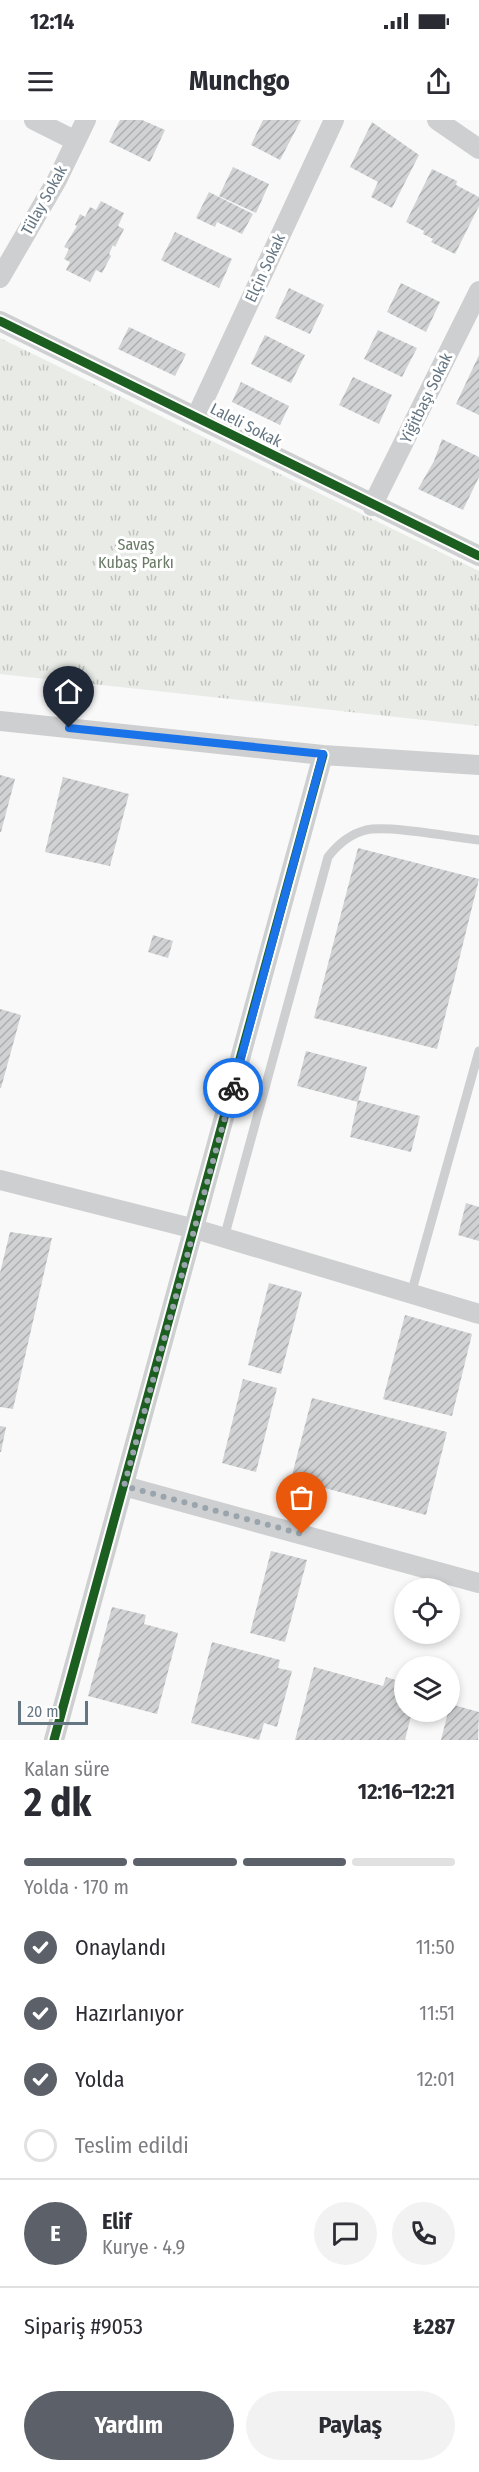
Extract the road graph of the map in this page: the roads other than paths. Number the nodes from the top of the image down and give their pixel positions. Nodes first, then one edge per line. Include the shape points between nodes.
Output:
1 (34, 120) edge
2 (86, 120) edge
3 (334, 120) edge
4 (437, 120) edge
5 (76, 141) junction
6 (479, 149) edge
7 (0, 278) edge
8 (479, 291) edge
9 (0, 321) edge
10 (196, 417) junction
11 (372, 506) junction
12 (479, 556) edge
13 (0, 721) edge
14 (323, 754) junction
15 (479, 765) edge
16 (479, 840) edge
17 (479, 1051) edge
18 (0, 1180) edge
19 (195, 1229) junction
20 (224, 1238) junction
21 (411, 1294) junction
22 (479, 1314) edge
23 (124, 1486) junction
24 (479, 1583) edge
25 (57, 1739) edge

1 - 5 street
2 - 5 street, Tülay Sokak
3 - 10 street, Elçin Sokak
4 - 6 street
5 - 7 street, Tülay Sokak
8 - 11 street, Yiğitbaşı Sokak
9 - 10 street, Laleli Sokak
10 - 11 street, Laleli Sokak
11 - 12 street, Laleli Sokak
13 - 14 street
14 - 15 street
14 - 19 street
16 - 20 lane via 377,828 352,835 328,857
17 - 21 lane
18 - 19 street
19 - 20 street
19 - 23 street
20 - 21 street
21 - 22 street
23 - 24 street
23 - 25 street

